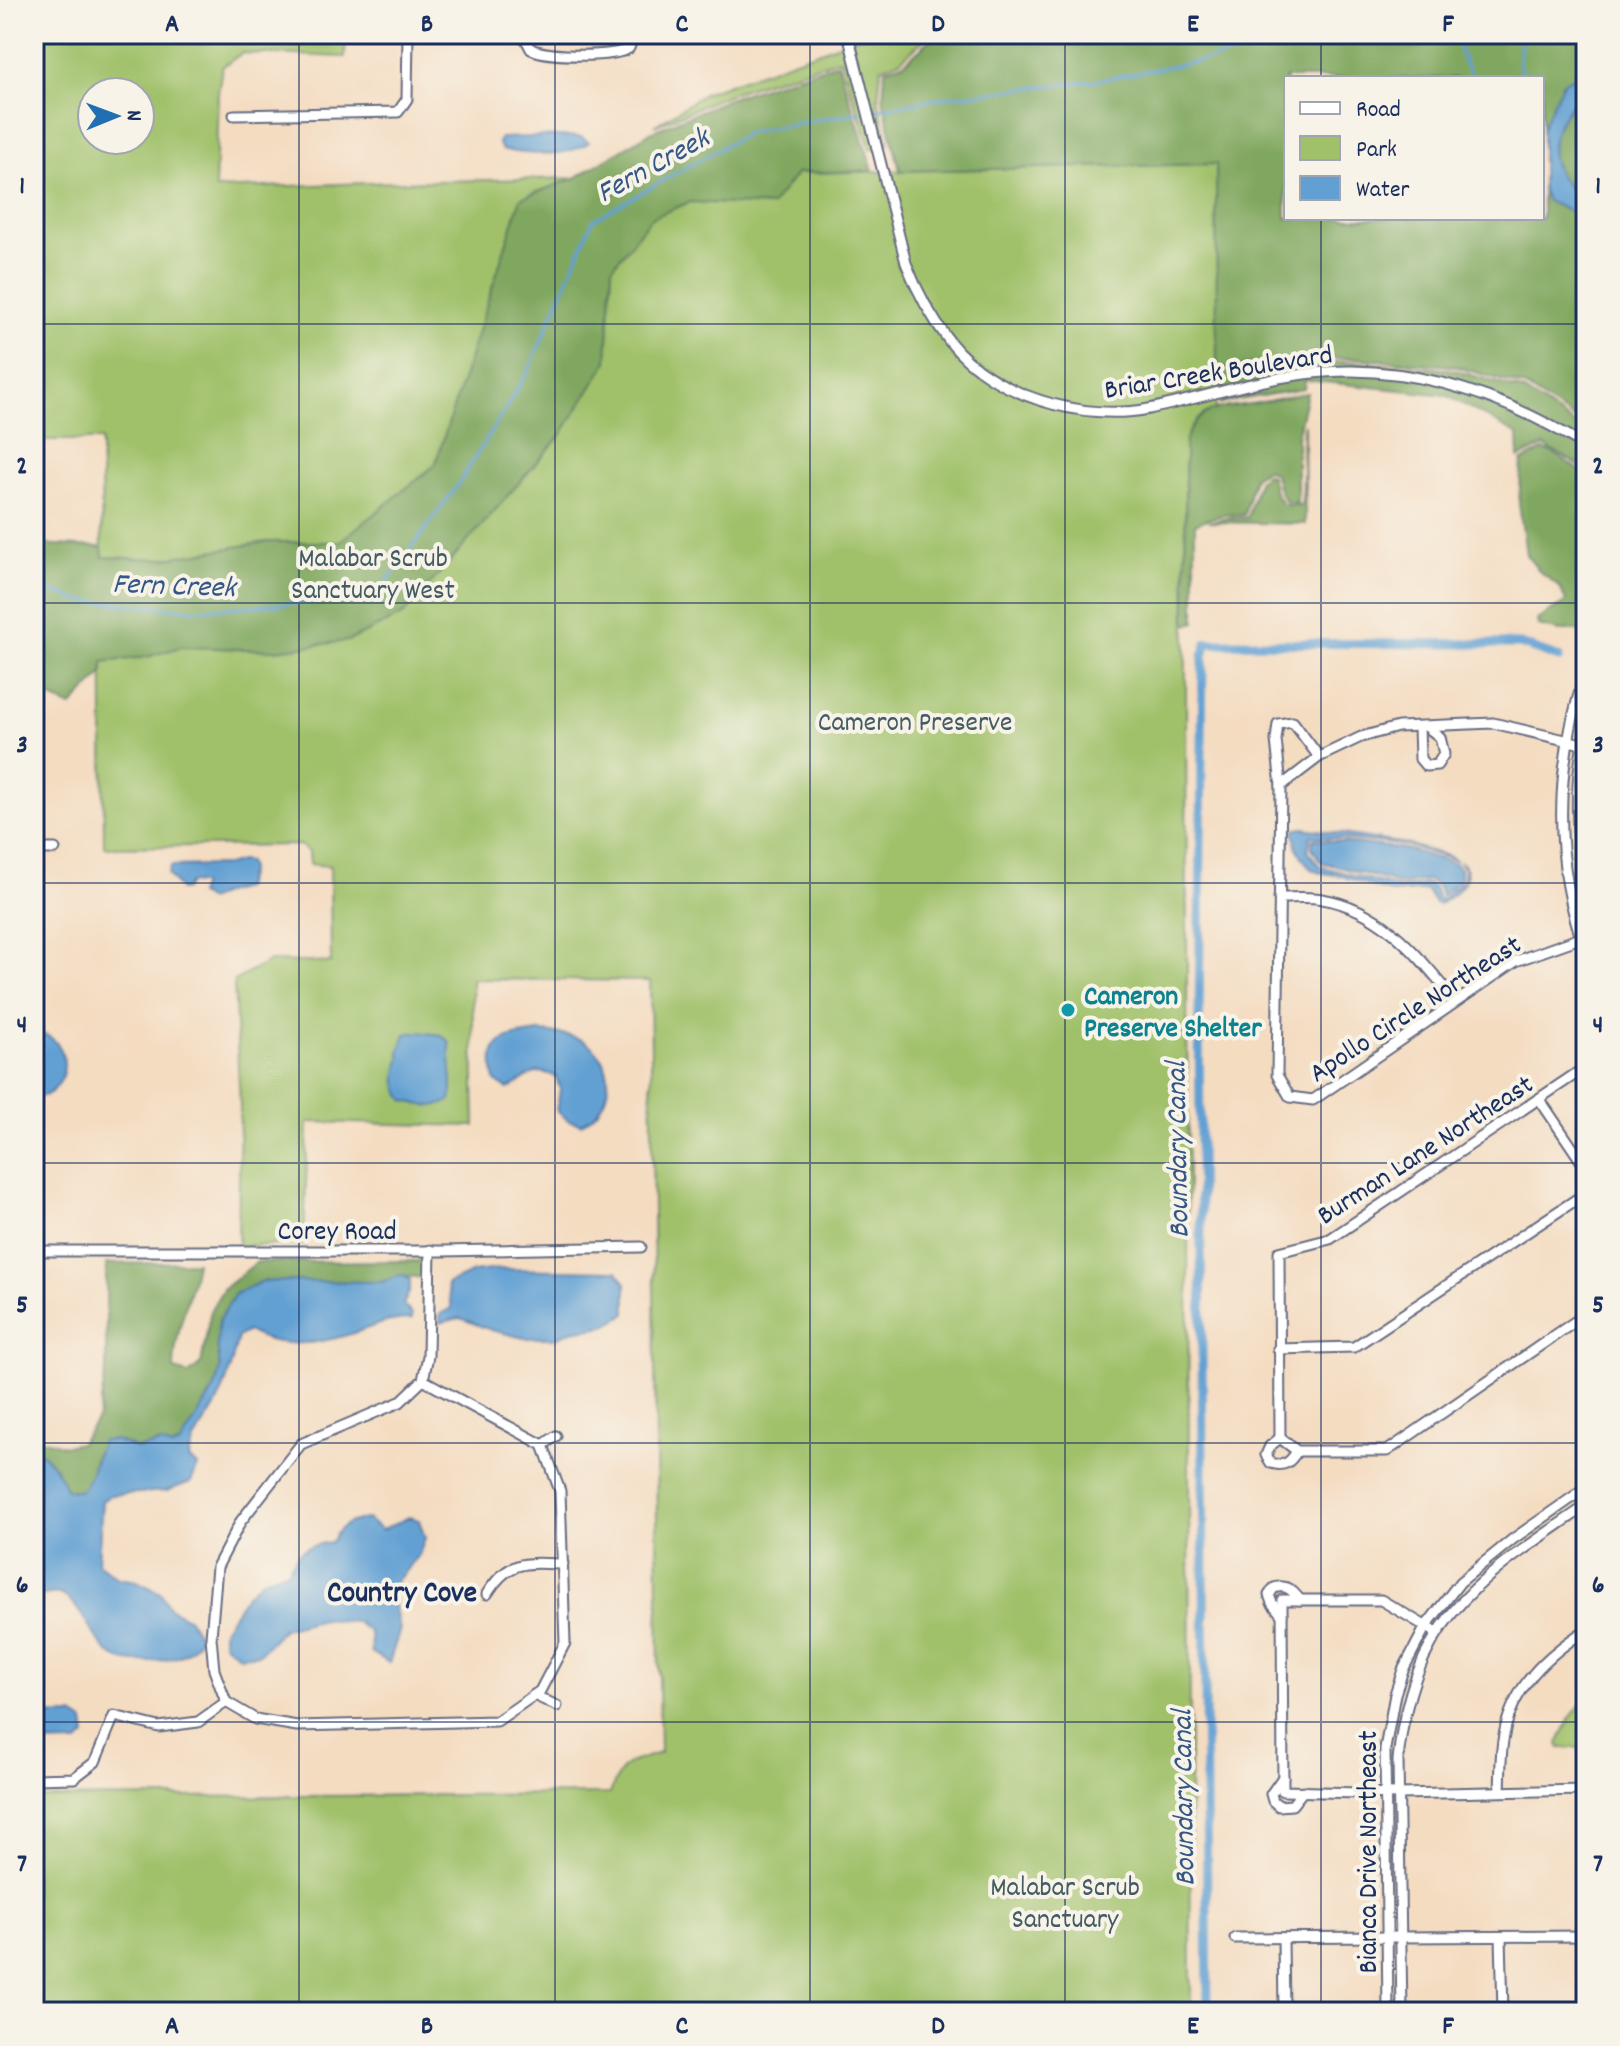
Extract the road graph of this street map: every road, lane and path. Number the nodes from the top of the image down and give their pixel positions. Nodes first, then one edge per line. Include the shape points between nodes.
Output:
1 (408, 34) edge
2 (523, 34) edge
3 (634, 34) edge
4 (848, 34) edge
5 (234, 115) dead end
6 (1586, 446) edge
7 (1586, 672) edge
8 (1586, 730) edge
9 (1567, 739) junction
10 (1584, 744) edge
11 (1319, 757) junction
12 (1281, 786) junction
13 (34, 849) edge
14 (55, 849) dead end
15 (1586, 894) edge
16 (1279, 898) junction
17 (1583, 937) edge
18 (1586, 952) edge
19 (1456, 1001) junction
20 (1586, 1067) edge
21 (1540, 1100) junction
22 (1586, 1168) edge
23 (1586, 1193) edge
24 (641, 1247) dead end
25 (430, 1250) junction
26 (34, 1251) edge
27 (1586, 1314) edge
28 (1278, 1349) junction
29 (423, 1380) junction
30 (556, 1436) dead end
31 (1280, 1438) junction
32 (543, 1445) junction
33 (1297, 1451) junction
34 (1586, 1488) edge
35 (1586, 1506) edge
36 (1518, 1536) junction
37 (1526, 1547) junction
38 (563, 1564) junction
39 (487, 1594) dead end
40 (1300, 1600) junction
41 (1282, 1615) junction
42 (1426, 1626) junction
43 (1586, 1630) edge
44 (1437, 1633) junction
45 (534, 1695) junction
46 (226, 1702) junction
47 (557, 1706) dead end
48 (1283, 1777) junction
49 (34, 1779) edge
50 (1586, 1790) edge
51 (1303, 1791) junction
52 (1500, 1791) junction
53 (1385, 1794) junction
54 (1398, 1794) junction
55 (1586, 1936) edge
56 (1501, 1937) junction
57 (1235, 1938) dead end
58 (1283, 1939) junction
59 (1387, 1939) junction
60 (1401, 1939) junction
61 (1284, 2012) edge
62 (1388, 2012) edge
63 (1402, 2012) edge
64 (1503, 2012) edge

1 - 5 street via 407,99 398,112
2 - 3 street via 531,49 546,54 617,54 629,48
4 - 6 street, Briar Creek Boulevard via 906,263 920,298 952,345 1004,386 1033,399 1108,413 1147,410 1302,373 1410,375 1513,406
7 - 9 street
8 - 10 street
9 - 10 street
9 - 11 street via 1493,723 1398,727
9 - 17 street via 1561,838
10 - 15 street via 1577,790
11 - 12 street
11 - 12 street, Apollo Circle Northeast via 1293,722 1278,724
12 - 16 street, Apollo Circle Northeast
13 - 14 street
16 - 19 street via 1322,899 1369,915 1409,945
16 - 19 street, Apollo Circle Northeast via 1277,1075 1290,1097 1313,1100
17 - 18 street
17 - 19 street, Apollo Circle Northeast via 1516,961
20 - 21 street, Burman Lane Northeast
21 - 22 street
21 - 28 street, Burman Lane Northeast via 1330,1239 1279,1252
23 - 28 street via 1354,1347
24 - 25 street, Corey Road
25 - 26 street, Corey Road
25 - 29 street
27 - 33 street via 1387,1451
28 - 31 street
29 - 32 street
29 - 46 street via 400,1402 301,1444 241,1521 217,1567 211,1637 214,1670
30 - 32 street
31 - 33 street
31 - 33 street via 1266,1455 1271,1463 1291,1461
32 - 38 street via 560,1491
34 - 36 street, Bianca Drive Northeast
35 - 37 street, Bianca Drive Northeast
36 - 37 street
36 - 42 street, Bianca Drive Northeast via 1460,1582
37 - 44 street, Bianca Drive Northeast via 1474,1586
38 - 39 street via 523,1563 499,1575
38 - 45 street via 565,1643
40 - 41 street via 1282,1600
40 - 41 street via 1290,1589 1274,1588 1269,1595
40 - 42 street via 1381,1600
41 - 48 street
42 - 44 street
42 - 53 street, Bianca Drive Northeast via 1395,1694 1386,1738
43 - 52 street via 1533,1671 1518,1695 1504,1733
44 - 54 street, Bianca Drive Northeast via 1415,1678 1402,1724
45 - 46 street via 497,1721 481,1722 297,1726 255,1719
45 - 47 street
46 - 49 street via 198,1722 159,1727 114,1716 95,1762 74,1778
48 - 51 street via 1283,1791
48 - 51 street via 1271,1794 1277,1805 1292,1805
50 - 52 street
51 - 53 street
52 - 54 street
53 - 54 street
53 - 59 street, Bianca Drive Northeast
54 - 60 street, Bianca Drive Northeast
55 - 56 street
56 - 60 street
56 - 64 street
57 - 58 street
58 - 59 street
58 - 61 street
59 - 60 street
59 - 62 street, Bianca Drive Northeast
60 - 63 street, Bianca Drive Northeast

